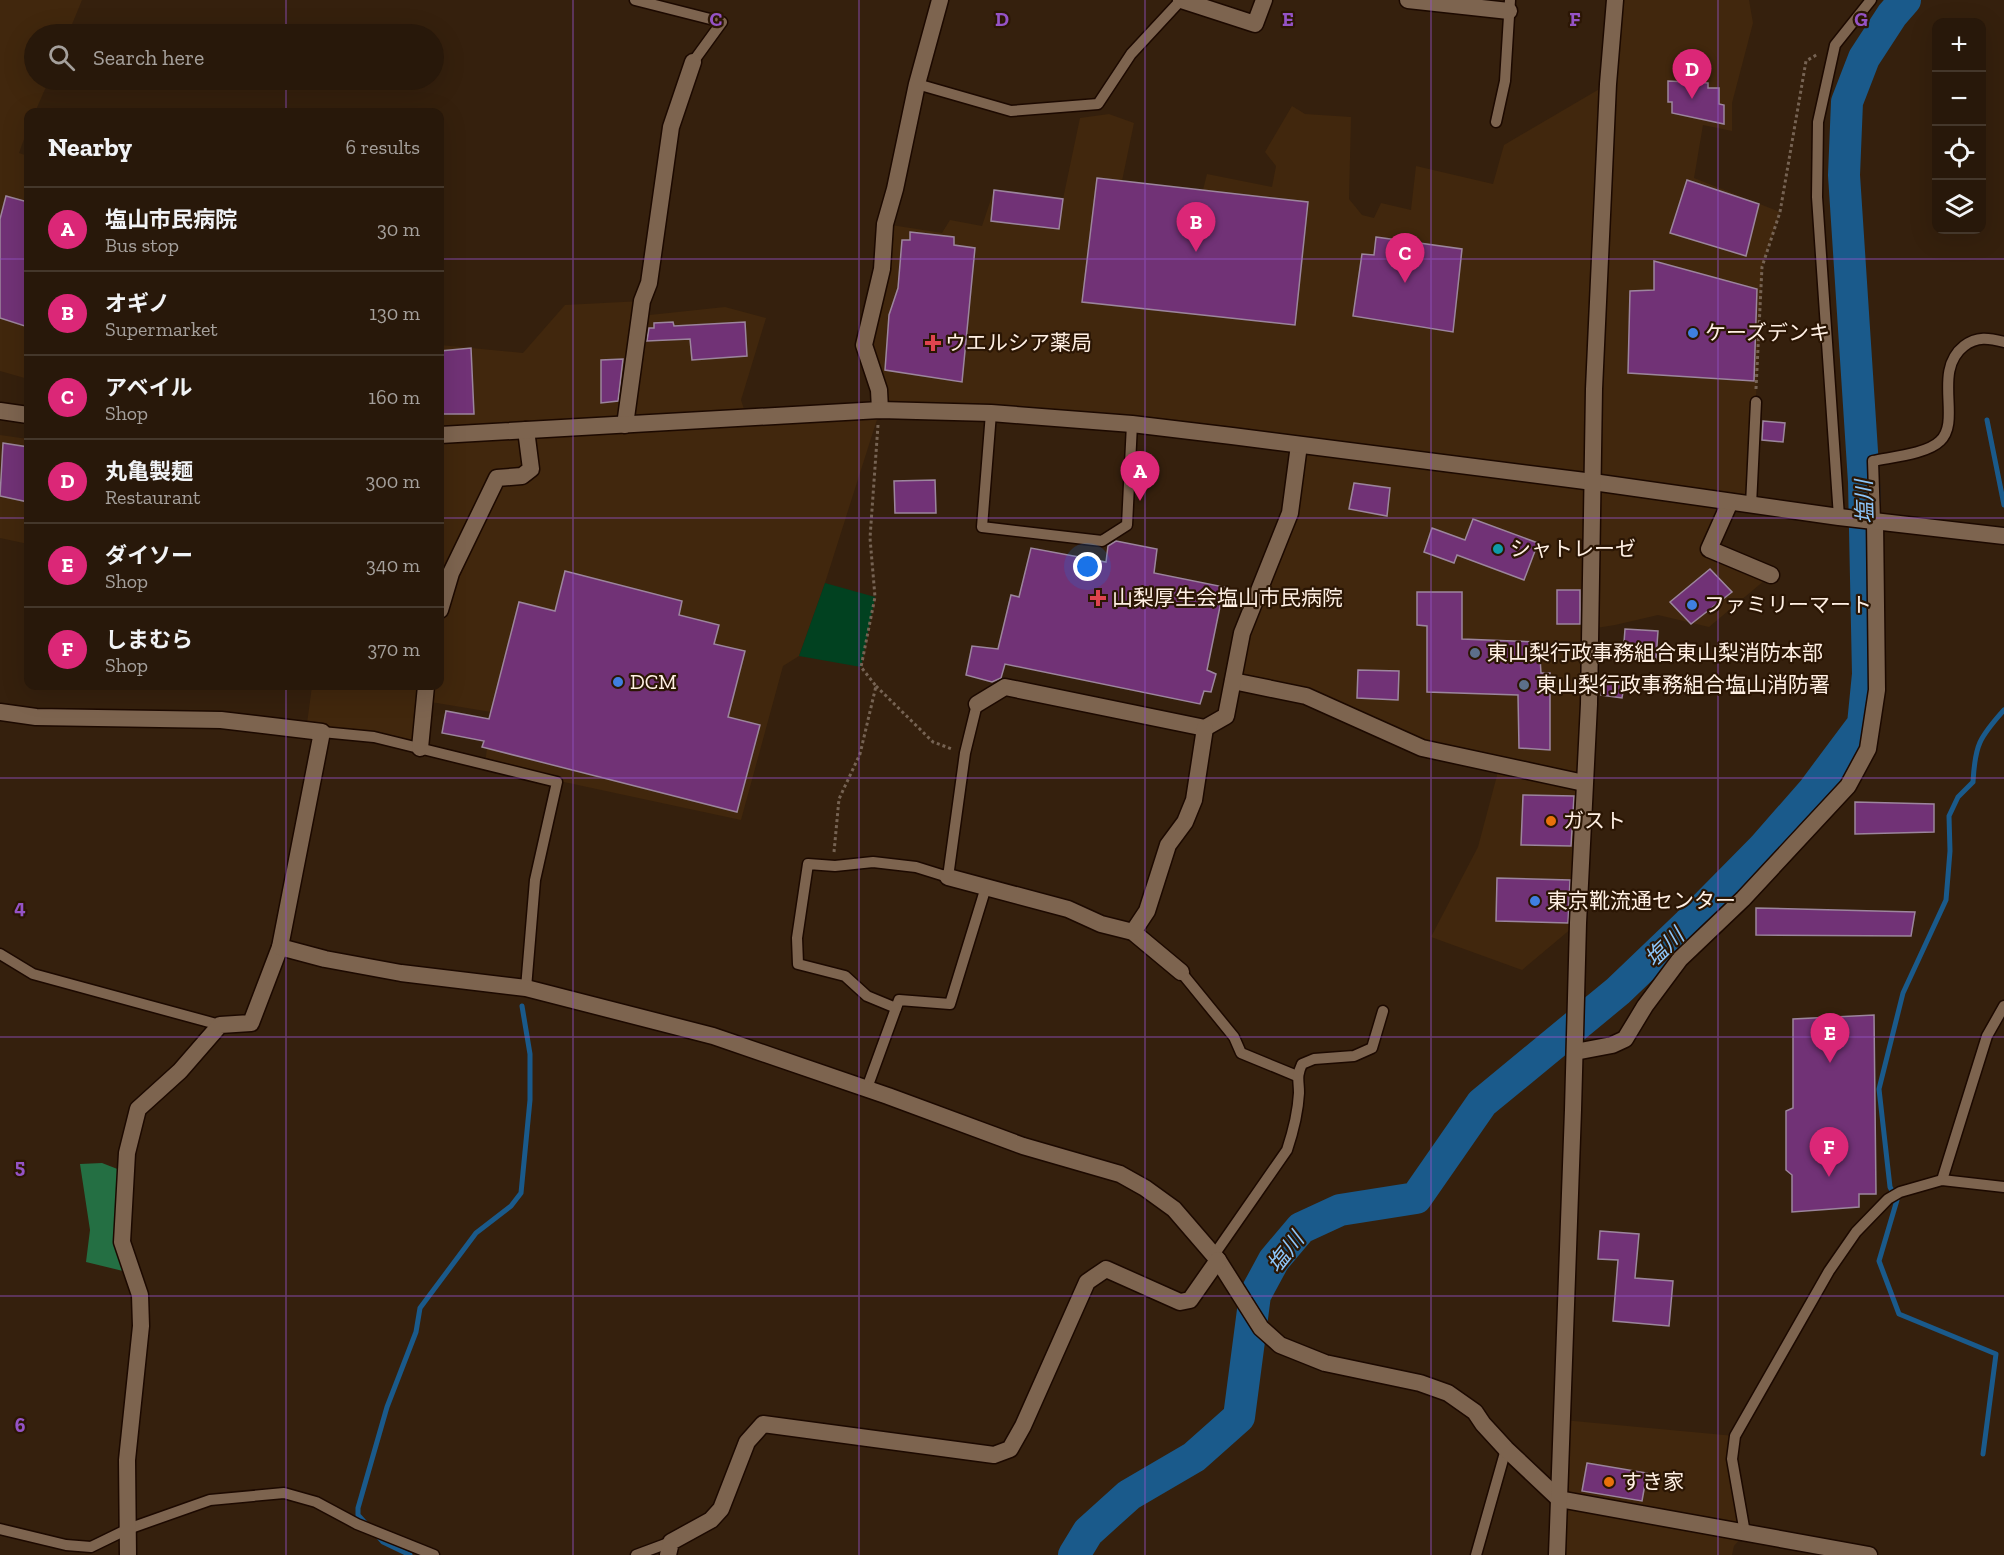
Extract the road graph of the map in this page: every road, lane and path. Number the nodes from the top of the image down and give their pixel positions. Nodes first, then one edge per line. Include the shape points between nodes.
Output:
1 (635, 0) edge
2 (940, 0) edge
3 (1181, 0) edge
4 (1264, 0) edge
5 (1408, 0) edge
6 (1615, 0) edge
7 (1872, 0) edge
8 (1509, 5) edge
9 (1835, 45) junction
10 (693, 62) joint
11 (916, 84) junction
12 (1496, 122) dead end
13 (2004, 342) edge
14 (1756, 402) joint
15 (879, 410) junction
16 (0, 411) edge
17 (991, 413) junction
18 (24, 415) edge
19 (1132, 424) junction
20 (625, 425) junction
21 (526, 430) junction
22 (444, 435) edge
23 (1299, 444) junction
24 (1593, 482) junction
25 (1730, 502) junction
26 (1751, 505) junction
27 (1839, 517) junction
28 (1875, 521) junction
29 (2004, 536) edge
30 (1771, 575) dead end
31 (444, 597) edge
32 (1233, 681) junction
33 (876, 686) junction
34 (426, 690) edge
35 (977, 704) joint
36 (0, 712) edge
37 (1205, 728) junction
38 (322, 732) junction
39 (420, 748) junction
40 (965, 753) junction
41 (1584, 783) junction
42 (833, 866) junction
43 (948, 877) junction
44 (986, 887) junction
45 (1133, 932) junction
46 (280, 946) junction
47 (0, 954) edge
48 (1181, 972) joint
49 (526, 988) junction
50 (2004, 1006) edge
51 (896, 1008) junction
52 (1383, 1011) dead end
53 (220, 1025) junction
54 (1575, 1052) junction
55 (1297, 1076) junction
56 (867, 1088) junction
57 (1942, 1180) junction
58 (2004, 1187) edge
59 (1216, 1257) junction
60 (1506, 1449) junction
61 (1559, 1499) junction
62 (0, 1529) edge
63 (128, 1529) junction
64 (1745, 1533) junction
65 (670, 1548) edge
66 (128, 1555) edge
67 (434, 1555) edge
68 (636, 1555) edge
69 (1476, 1555) edge
70 (1557, 1555) edge
71 (1869, 1555) edge

1 - 10 lane via 722,22
2 - 11 street
3 - 4 street via 1255,24
3 - 11 lane via 1131,54 1098,104 1011,111
5 - 8 street
6 - 24 street via 1594,388
7 - 9 lane
8 - 12 lane via 1504,81
9 - 14 path via 1806,61 1780,212 1762,267
9 - 27 lane via 1818,122 1817,197
10 - 20 street via 671,128
11 - 15 street via 885,224 882,269 864,345 879,390
13 - 28 lane via 1971,340 1956,353 1949,370 1948,430 1940,442 1922,451 1873,461
14 - 26 lane
15 - 17 street
15 - 20 street
15 - 33 path via 870,538 875,597 861,666
16 - 18 street
17 - 19 street
17 - 19 lane via 982,527 1102,541 1127,525
19 - 23 street
20 - 21 street
21 - 22 street
21 - 31 street via 531,469 522,476 497,478 451,573
23 - 24 street
23 - 32 street via 1290,513 1242,633
24 - 25 street
24 - 41 street
25 - 26 street
25 - 30 street via 1709,549
26 - 27 street
27 - 28 street
28 - 29 street
28 - 54 street via 1877,690 1868,749 1848,786 1743,899 1680,959 1625,1039
32 - 37 street via 1226,716
32 - 41 street via 1306,696 1422,748
33 - 40 path via 933,742
33 - 42 path via 860,754 839,799
34 - 39 street
35 - 37 street via 1005,687
35 - 40 lane
36 - 38 street via 36,717 221,720
37 - 45 street via 1194,800 1185,822 1168,845 1147,911
38 - 39 lane via 374,737
38 - 46 street
39 - 49 lane via 557,782 535,880
40 - 43 lane
41 - 54 street
42 - 43 lane via 873,862 916,867
42 - 51 lane via 808,864 797,938 798,964 845,976 867,996
43 - 44 street
44 - 45 street
44 - 51 lane via 950,1004 899,1000
45 - 48 street
46 - 49 street via 401,973
46 - 53 street via 251,1023
47 - 53 lane via 33,974
48 - 55 lane via 1234,1037 1241,1053
49 - 56 street via 713,1036
50 - 57 lane via 1987,1036
51 - 56 lane
52 - 55 lane via 1372,1048 1354,1056 1314,1059 1302,1064
53 - 63 street via 180,1071 138,1109 127,1153 122,1242 140,1295 141,1326 127,1460
54 - 61 street
55 - 59 lane via 1299,1091 1287,1150
56 - 59 street via 1023,1146 1120,1174 1174,1209
57 - 58 lane
57 - 64 lane via 1888,1199 1856,1232 1735,1436 1732,1459
59 - 60 street via 1261,1328 1280,1345 1325,1363 1420,1383 1448,1393 1475,1412
59 - 65 street via 1190,1300 1180,1302 1106,1269 1087,1282 1011,1449 994,1455 763,1424 747,1442 721,1509
60 - 61 street
60 - 69 lane
61 - 64 street
61 - 70 street
62 - 63 lane via 91,1547
63 - 66 street
63 - 67 lane via 210,1500 284,1493 316,1502
64 - 71 street
65 - 68 lane

